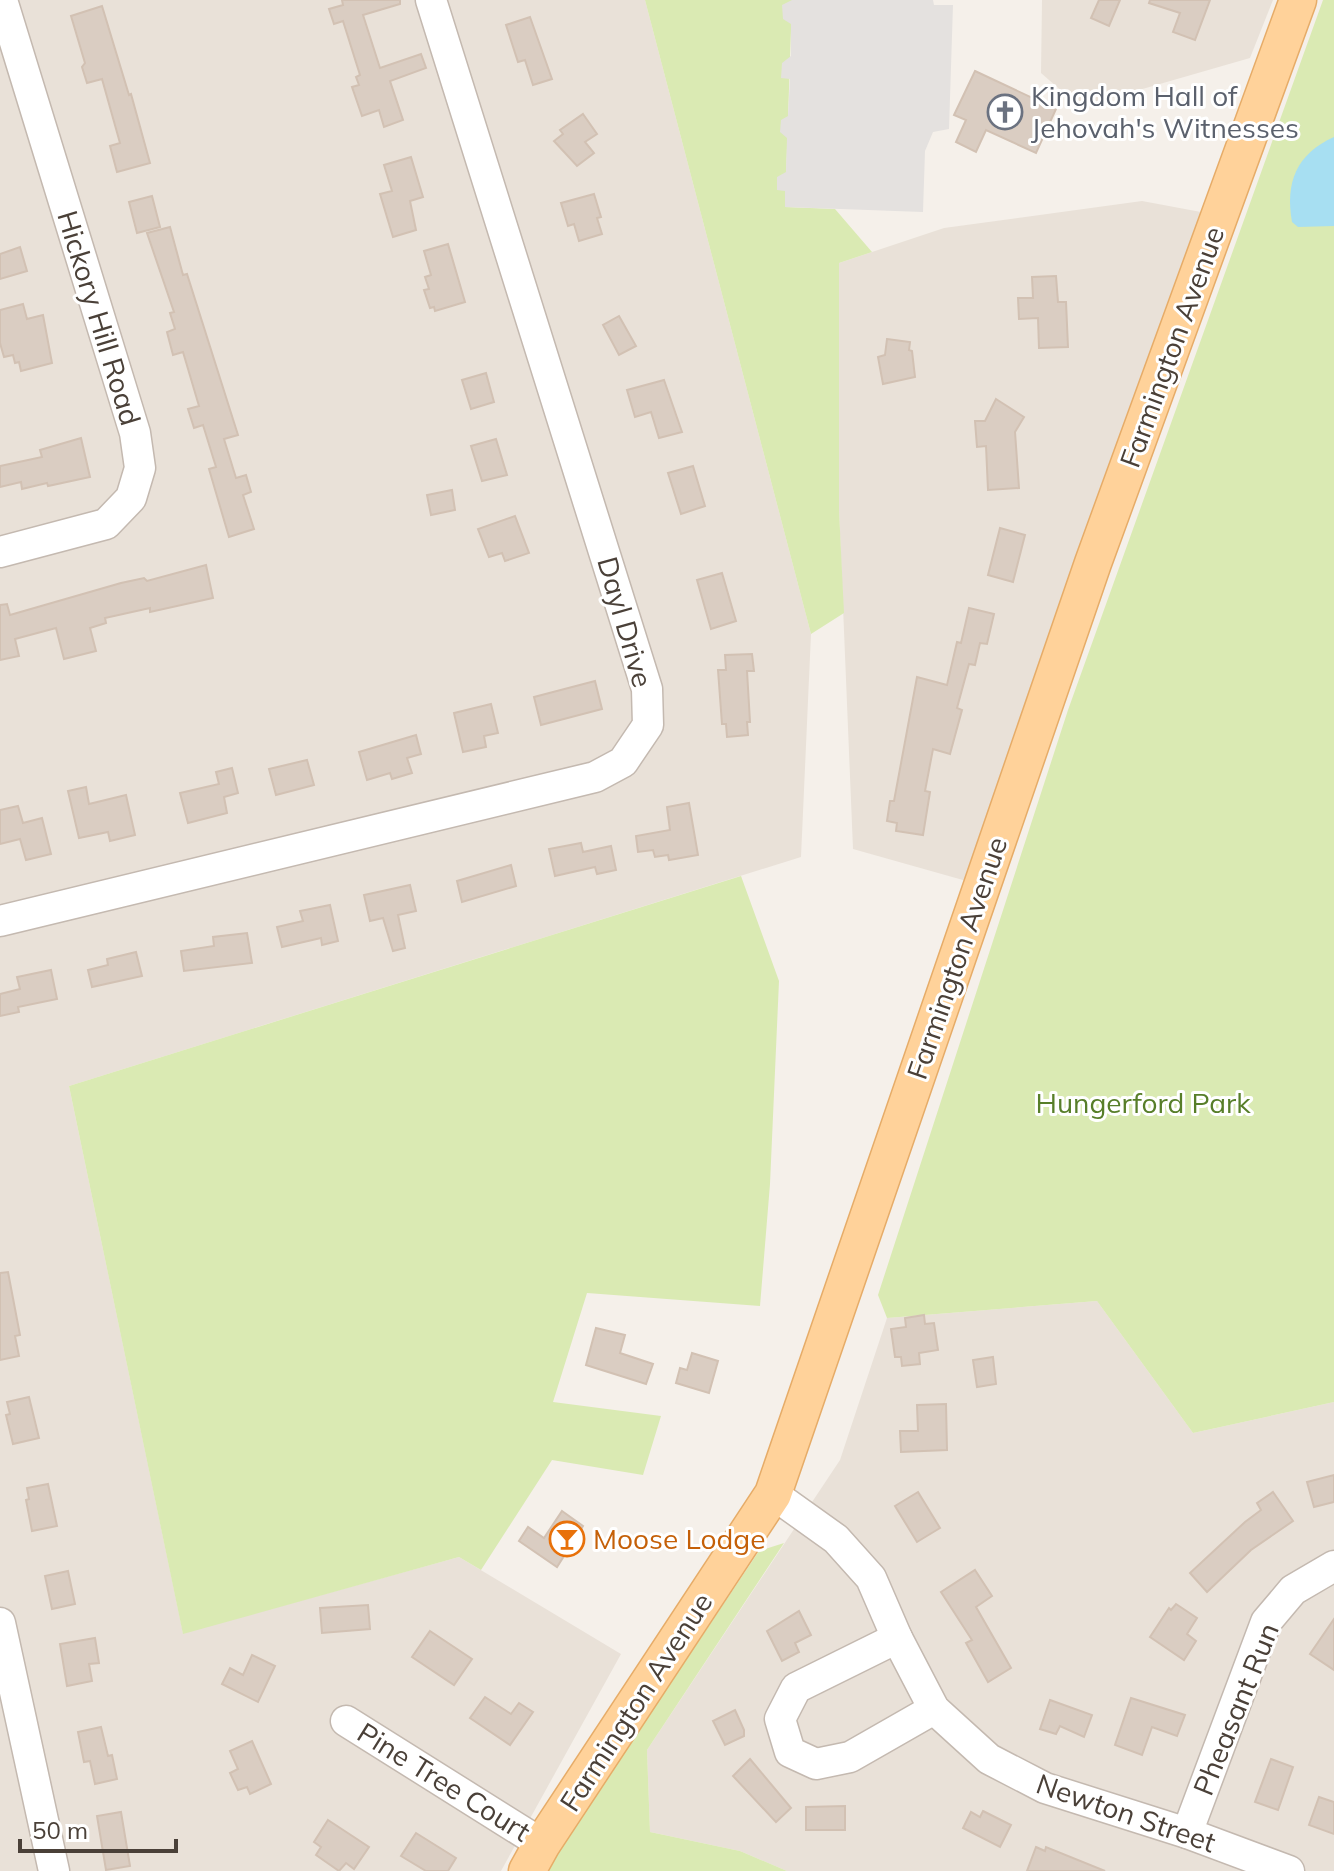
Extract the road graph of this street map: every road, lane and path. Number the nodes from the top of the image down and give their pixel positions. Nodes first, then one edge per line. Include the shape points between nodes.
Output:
1 (2, 0) edge
2 (431, 0) edge
3 (1298, 0) edge
4 (0, 552) edge
5 (0, 921) edge
6 (773, 1494) junction
7 (1334, 1566) edge
8 (0, 1623) edge
9 (897, 1638) junction
10 (934, 1709) junction
11 (346, 1721) dead end
12 (1187, 1833) junction
13 (535, 1857) edge
14 (54, 1871) edge
15 (1289, 1871) edge

1 - 4 street, Hickory Hill Road via 135,433 140,468 131,498 106,524
2 - 5 street, Dayl Drive via 647,689 648,725 623,762 595,777
3 - 6 main road, Farmington Avenue via 1093,563
6 - 9 street, Newton Street via 836,1539 871,1578
6 - 13 main road, Farmington Avenue
7 - 12 street, Pheasant Run via 1293,1590 1266,1622
8 - 14 street
9 - 10 street, Newton Street
9 - 10 street via 796,1688 780,1719 790,1752 816,1764 850,1757
10 - 12 street, Newton Street via 989,1759 1045,1788
11 - 13 street, Pine Tree Court
12 - 15 street, Newton Street

